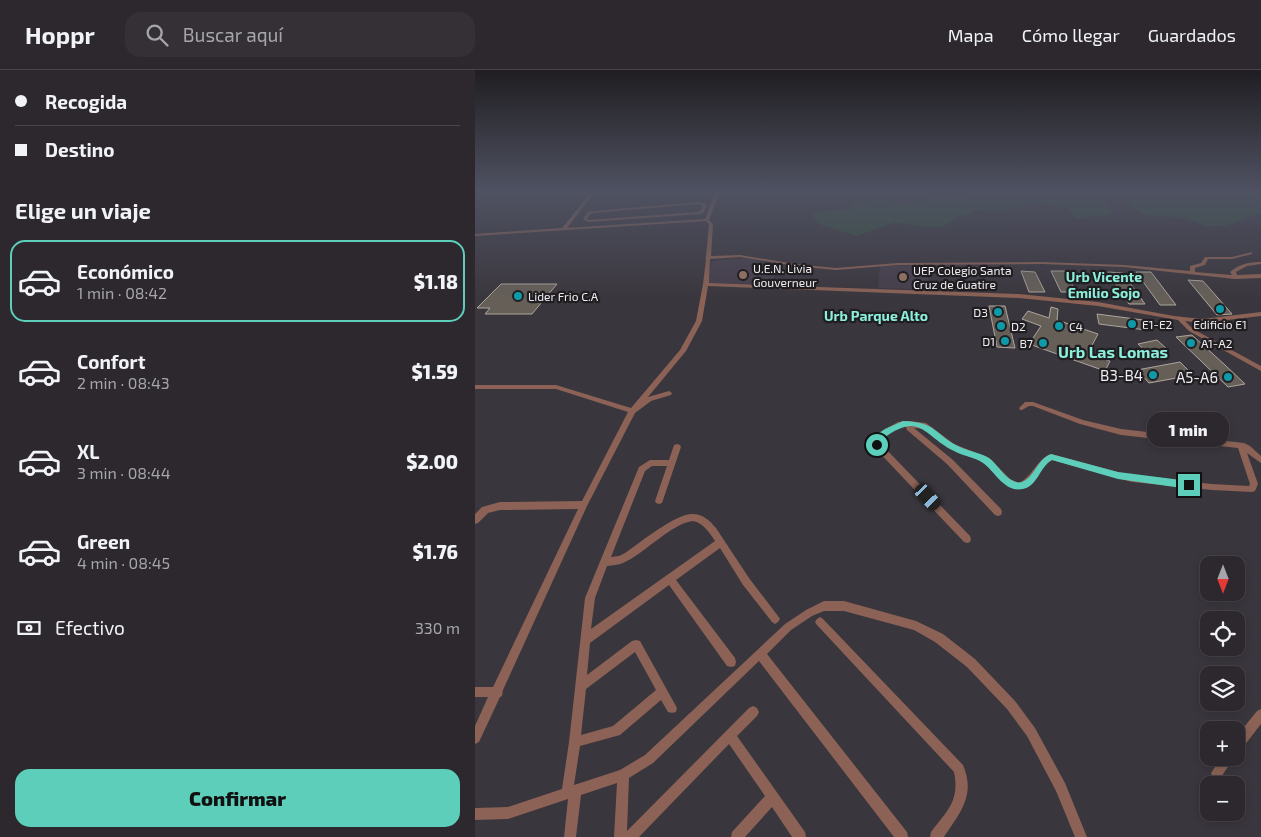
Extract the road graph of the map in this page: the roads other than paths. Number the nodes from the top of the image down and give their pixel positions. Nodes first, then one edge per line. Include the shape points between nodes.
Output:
1 (586, 227) edge
2 (711, 227) edge
3 (564, 228) joint
4 (475, 235) edge
5 (1250, 253) dead end
6 (707, 258) junction
7 (1261, 263) edge
8 (1193, 273) junction
9 (1235, 276) junction
10 (1261, 276) edge
11 (706, 284) junction
12 (1261, 314) edge
13 (1179, 319) junction
14 (1261, 369) edge
15 (475, 387) edge
16 (669, 394) dead end
17 (1022, 408) dead end
18 (632, 411) junction
19 (909, 424) junction
20 (1241, 445) junction
21 (677, 448) dead end
22 (1261, 460) edge
23 (672, 463) junction
24 (659, 501) dead end
25 (584, 505) junction
26 (998, 512) dead end
27 (475, 520) edge
28 (967, 539) dead end
29 (721, 542) junction
30 (605, 562) junction
31 (671, 579) junction
32 (775, 619) dead end
33 (819, 622) dead end
34 (585, 640) junction
35 (760, 654) junction
36 (731, 662) dead end
37 (581, 687) junction
38 (475, 692) edge
39 (498, 692) junction
40 (662, 692) junction
41 (672, 708) dead end
42 (753, 712) dead end
43 (1261, 715) edge
44 (1245, 735) edge
45 (730, 736) junction
46 (475, 738) edge
47 (575, 742) junction
48 (1222, 766) edge
49 (1217, 773) dead end
50 (623, 775) junction
51 (571, 792) junction
52 (772, 797) junction
53 (475, 814) edge
54 (570, 837) edge
55 (620, 837) edge
56 (630, 837) edge
57 (737, 837) edge
58 (800, 837) edge
59 (902, 837) edge
60 (936, 837) edge
61 (1081, 837) edge

1 - 3 street
2 - 6 street
3 - 4 street
5 - 8 street via 1232,258 1207,258 1203,264 1192,267
6 - 8 street via 740,256 835,269 878,265 1041,262
6 - 11 street
7 - 9 street via 1235,269
8 - 9 street
9 - 10 street
11 - 13 street via 1019,296 1098,304
11 - 18 street via 699,321 687,343
12 - 13 street via 1222,320
13 - 14 street via 1191,330
15 - 18 street via 556,387
16 - 18 street via 649,399
17 - 20 street via 1032,403 1082,422 1121,432
18 - 25 street
19 - 20 street via 926,426 951,446 981,458 1007,481 1019,486 1028,483 1045,460 1051,457 1132,479 1253,488
19 - 26 street
19 - 28 street via 884,433 876,444
20 - 22 street
21 - 23 street
23 - 24 street
23 - 30 street via 650,463 643,468
25 - 27 street via 500,506 485,510
25 - 39 street
29 - 30 street via 703,521 687,518 628,556
29 - 31 street
29 - 32 street via 741,575
30 - 34 street via 591,598
31 - 34 street
31 - 36 street
33 - 60 street via 959,769 963,783 962,799
34 - 37 street
35 - 50 street via 649,759
35 - 59 street
35 - 61 street via 798,619 830,606 902,622 939,638 971,662 1026,725 1061,787
37 - 40 street via 636,645
37 - 47 street
38 - 39 street
39 - 46 street
40 - 41 street
40 - 47 street via 616,731
42 - 45 street
43 - 44 street
45 - 52 street
45 - 56 street
47 - 51 street
48 - 49 street
50 - 51 street
50 - 55 street
51 - 53 street via 508,813
51 - 54 street
52 - 57 street
52 - 58 street

